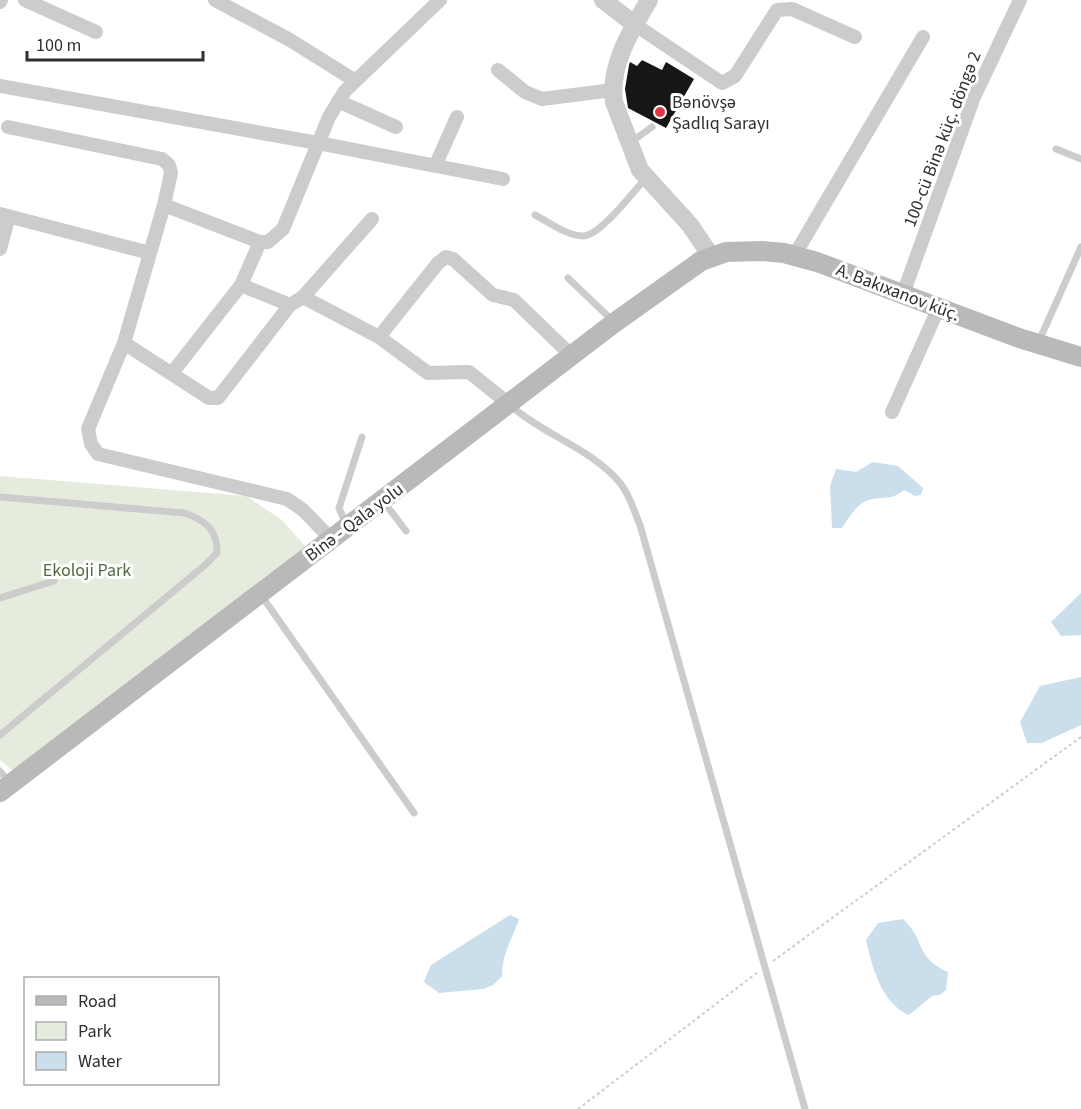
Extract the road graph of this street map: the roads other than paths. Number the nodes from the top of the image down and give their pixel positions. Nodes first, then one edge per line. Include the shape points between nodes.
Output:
1 (25, 0) edge
2 (215, 0) edge
3 (440, 0) edge
4 (603, 0) edge
5 (649, 0) edge
6 (1020, 0) edge
7 (634, 24) junction
8 (96, 32) dead end
9 (855, 37) dead end
10 (923, 37) dead end
11 (498, 70) dead end
12 (354, 80) junction
13 (0, 86) edge
14 (613, 90) junction
15 (338, 101) junction
16 (457, 117) dead end
17 (8, 127) dead end
18 (396, 127) dead end
19 (652, 127) dead end
20 (318, 142) junction
21 (629, 144) junction
22 (1056, 149) dead end
23 (1081, 159) edge
24 (436, 164) junction
25 (503, 179) dead end
26 (645, 179) junction
27 (164, 205) junction
28 (4, 215) edge
29 (535, 215) dead end
30 (372, 219) dead end
31 (260, 242) junction
32 (1081, 247) edge
33 (0, 249) edge
34 (150, 254) junction
35 (711, 256) junction
36 (794, 256) junction
37 (568, 278) dead end
38 (241, 285) junction
39 (903, 294) junction
40 (303, 297) junction
41 (290, 305) junction
42 (939, 307) junction
43 (614, 323) junction
44 (379, 337) junction
45 (124, 343) junction
46 (1037, 344) junction
47 (572, 356) junction
48 (1081, 357) edge
49 (172, 373) junction
50 (509, 404) junction
51 (892, 412) dead end
52 (362, 437) dead end
53 (0, 497) edge
54 (383, 500) junction
55 (347, 526) junction
56 (406, 531) dead end
57 (331, 539) junction
58 (54, 581) dead end
59 (259, 593) junction
60 (0, 598) edge
61 (0, 735) edge
62 (3, 783) edge
63 (414, 813) dead end
64 (805, 1109) edge

1 - 8 street
2 - 12 street
3 - 12 street
4 - 7 street
5 - 7 street
6 - 39 street, 100-cü Binə küç. döngə 2 via 974,96
7 - 9 street via 722,83 735,76 777,10 792,9
7 - 14 street via 618,59
10 - 36 street
11 - 14 street via 525,92 542,99
12 - 15 street
13 - 20 street
14 - 21 street
15 - 18 street
15 - 20 street
16 - 24 street
17 - 27 street via 162,159 171,173
19 - 21 lane
20 - 24 street
20 - 31 street via 289,219 276,237
21 - 26 street
22 - 23 lane
24 - 25 street
26 - 29 lane via 600,229 585,237
26 - 35 street via 690,225
27 - 31 street
27 - 34 street
28 - 33 street
28 - 34 street
30 - 40 street
31 - 38 street
32 - 46 lane
34 - 45 street
35 - 36 main road, A. Bakıxanov küç. via 745,251
35 - 43 main road, Binə - Qala yolu
36 - 39 main road, A. Bakıxanov küç.
37 - 43 lane
38 - 41 street
38 - 49 street
39 - 42 main road, A. Bakıxanov küç.
40 - 41 street
40 - 44 street
41 - 49 street via 218,398 209,398
42 - 46 main road, A. Bakıxanov küç.
42 - 51 street
43 - 47 main road, Binə - Qala yolu
44 - 47 street via 446,258 453,259 493,296 514,300
44 - 50 street via 428,373 469,372
45 - 49 street
45 - 57 street via 88,429 98,454 287,499
46 - 48 main road, A. Bakıxanov küç.
47 - 50 main road, Binə - Qala yolu
50 - 54 main road, Binə - Qala yolu
50 - 64 lane via 603,467 630,498
52 - 55 lane via 339,508
53 - 61 lane via 184,513 210,526 218,541 217,553 204,566
54 - 55 main road, Binə - Qala yolu
54 - 56 lane
55 - 57 main road, Binə - Qala yolu
57 - 59 main road, Binə - Qala yolu
58 - 60 lane
59 - 62 main road, Binə - Qala yolu
59 - 63 lane

